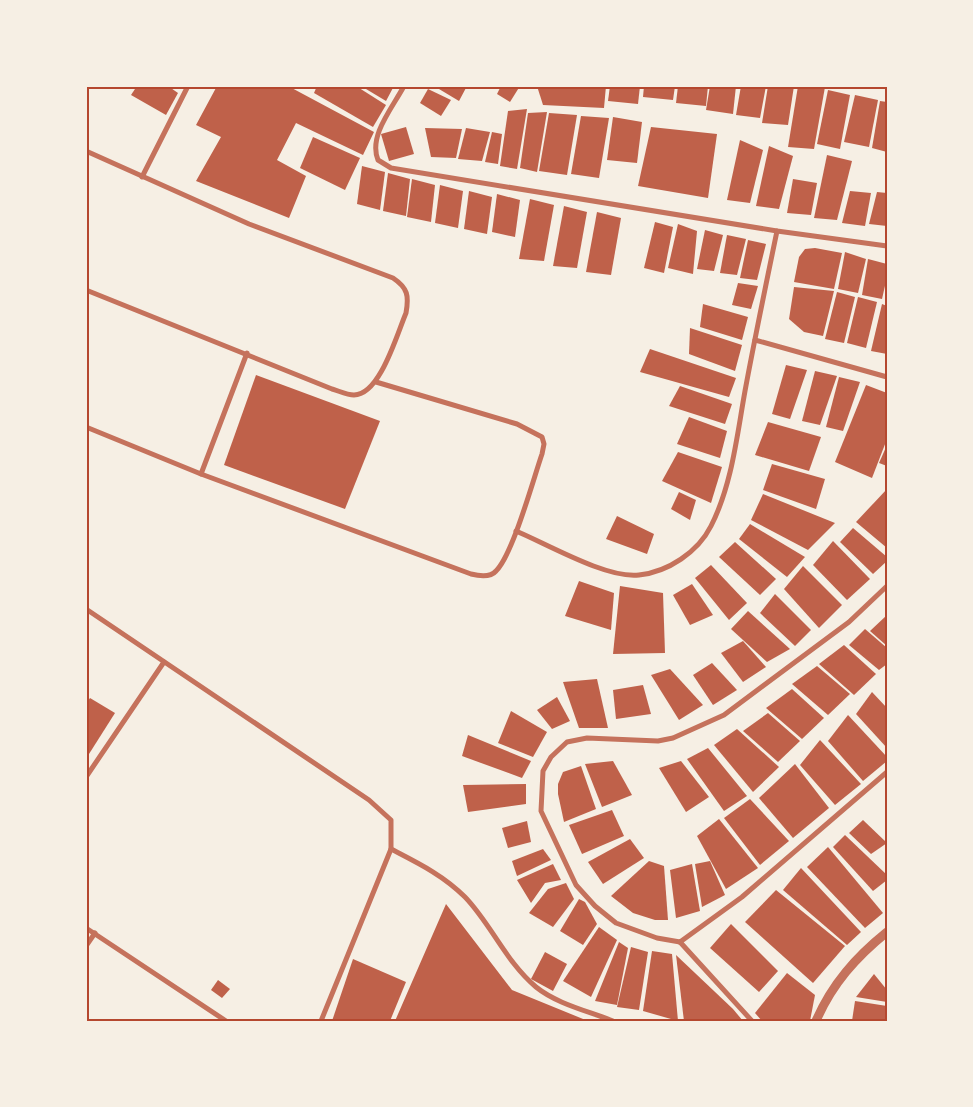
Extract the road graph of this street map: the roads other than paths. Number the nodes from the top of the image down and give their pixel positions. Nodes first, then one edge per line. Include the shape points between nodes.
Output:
1 (188, 86) edge
2 (404, 86) edge
3 (86, 151) edge
4 (142, 177) junction
5 (777, 231) junction
6 (887, 246) edge
7 (86, 290) edge
8 (755, 340) junction
9 (248, 353) junction
10 (887, 377) edge
11 (376, 382) junction
12 (86, 427) edge
13 (201, 474) junction
14 (516, 531) junction
15 (887, 586) edge
16 (86, 609) edge
17 (164, 662) junction
18 (887, 772) edge
19 (87, 773) edge
20 (391, 849) junction
21 (86, 928) edge
22 (887, 932) edge
23 (95, 934) junction
24 (680, 942) junction
25 (86, 946) edge
26 (226, 1021) edge
27 (321, 1021) edge
28 (613, 1021) edge
29 (752, 1021) edge
30 (816, 1021) edge

1 - 4 street
2 - 5 street via 378,134 378,160 383,164
3 - 4 street
4 - 11 street via 249,224 377,272 403,285 407,292 406,314
5 - 6 street
5 - 8 street
7 - 9 street
8 - 10 street
8 - 14 street via 725,488 711,528 679,561 660,570 621,575
9 - 11 street via 344,393 363,393
9 - 13 street
11 - 14 street via 517,424 542,437 542,454
12 - 13 street
13 - 14 street via 479,576 496,572
15 - 24 street via 849,622 724,715 666,740 587,738 567,742 551,757 543,771 541,811 576,884 594,906 616,923 642,934
16 - 17 street
17 - 19 street
17 - 20 street via 369,800 391,820
18 - 24 street via 742,896
20 - 27 street
20 - 28 street via 438,874 465,898 519,970 537,988 560,1001
21 - 23 street
22 - 30 street via 861,953 842,975
23 - 25 street
23 - 26 street
24 - 29 street

